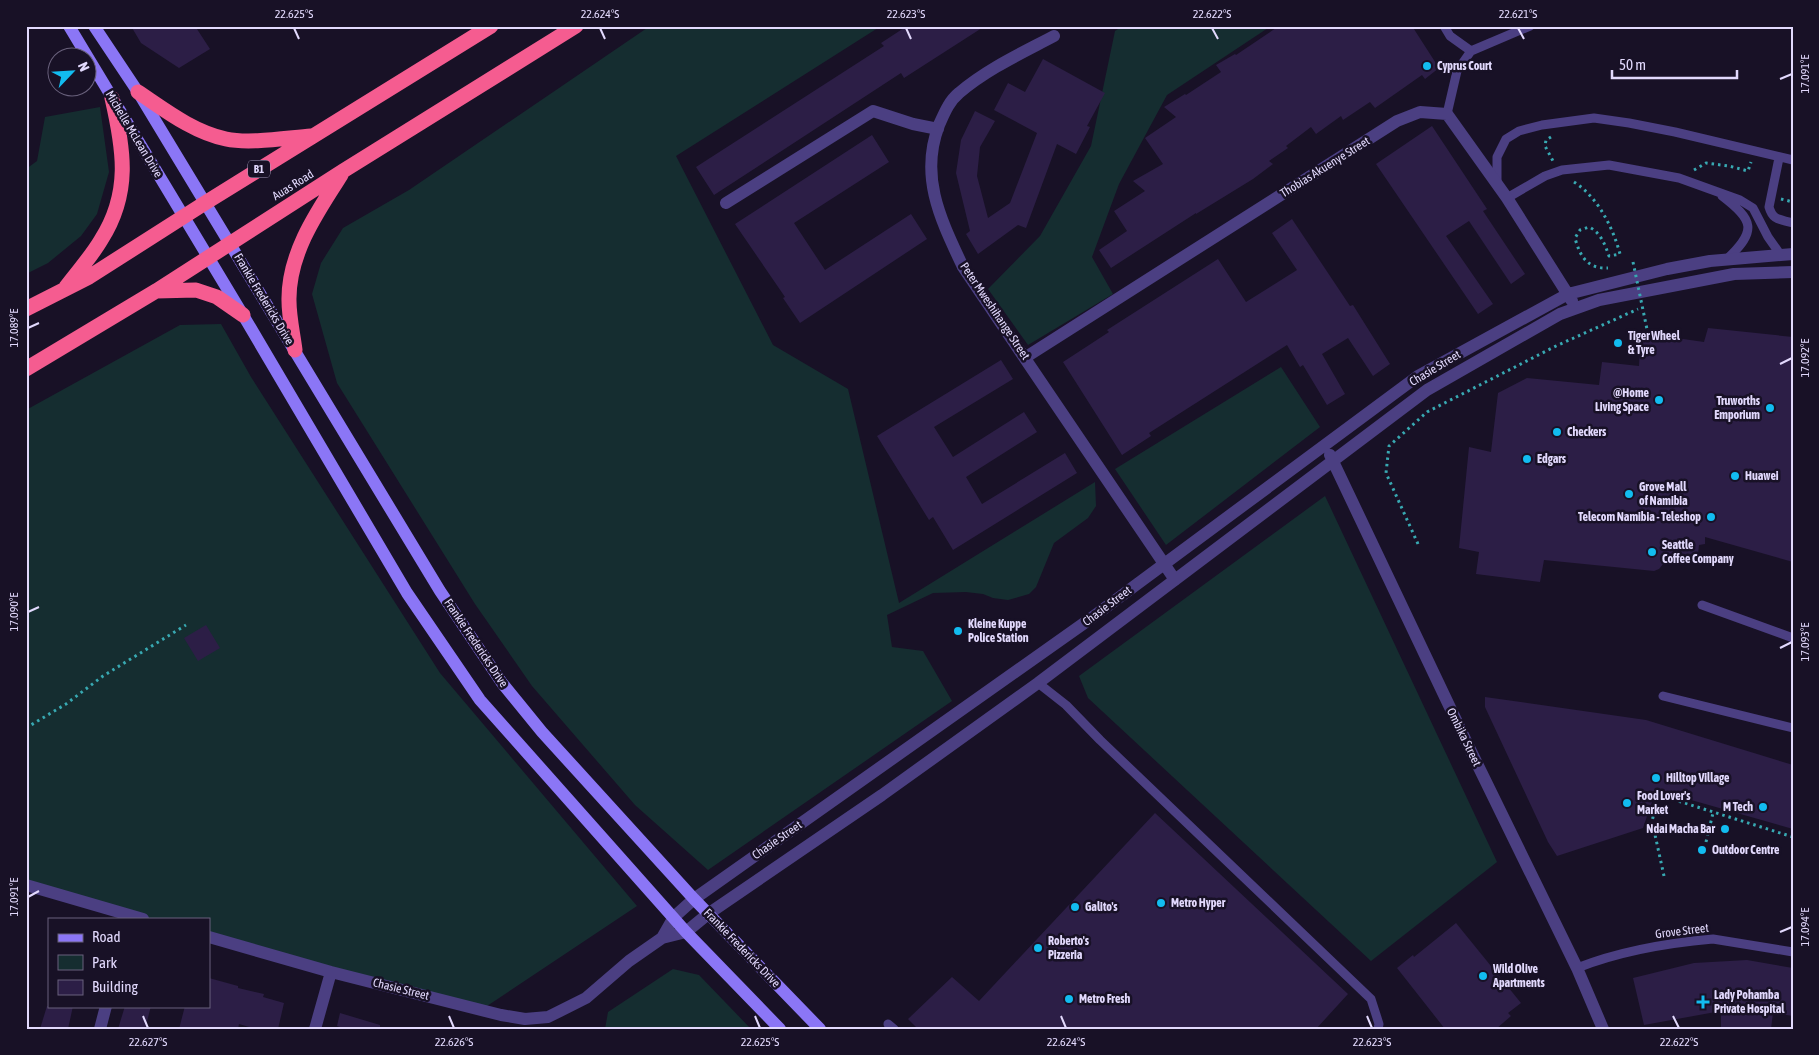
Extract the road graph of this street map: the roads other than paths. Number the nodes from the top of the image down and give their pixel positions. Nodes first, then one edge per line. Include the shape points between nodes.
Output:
1 (69, 26) edge
2 (94, 26) edge
3 (491, 26) edge
4 (576, 26) edge
5 (1444, 26) edge
6 (1530, 26) edge
7 (1054, 36) dead end
8 (1471, 51) junction
9 (138, 92) junction
10 (112, 98) junction
11 (1447, 114) junction
12 (938, 129) junction
13 (314, 136) junction
14 (1779, 158) junction
15 (1793, 160) edge
16 (343, 171) junction
17 (1497, 182) junction
18 (1715, 191) junction
19 (1507, 198) junction
20 (205, 203) junction
21 (726, 203) dead end
22 (184, 216) junction
23 (1793, 222) edge
24 (230, 243) junction
25 (1786, 254) edge
26 (208, 257) junction
27 (1727, 259) junction
28 (1793, 272) edge
29 (64, 290) junction
30 (156, 291) junction
31 (1568, 294) junction
32 (1575, 307) junction
33 (26, 309) edge
34 (243, 315) junction
35 (295, 350) junction
36 (1026, 357) junction
37 (26, 369) edge
38 (1324, 446) junction
39 (1333, 461) junction
40 (1164, 563) junction
41 (1175, 580) junction
42 (1702, 605) dead end
43 (1793, 638) edge
44 (1038, 683) junction
45 (1663, 696) dead end
46 (1793, 728) edge
47 (26, 885) edge
48 (694, 899) junction
49 (708, 914) junction
50 (126, 916) edge
51 (674, 917) junction
52 (686, 932) junction
53 (210, 937) edge
54 (662, 938) junction
55 (1793, 952) edge
56 (1576, 968) junction
57 (331, 972) junction
58 (105, 1008) edge
59 (100, 1029) edge
60 (315, 1029) edge
61 (780, 1029) edge
62 (820, 1029) edge
63 (1378, 1029) edge
64 (1603, 1029) edge

1 - 10 main road, Michelle McLean Drive
2 - 9 main road, Michelle McLean Drive
3 - 13 highway, B1
4 - 16 highway, Auas Road
5 - 8 lane via 1450,36
6 - 8 lane
7 - 12 street, Peter Mweshihange Street via 983,75 957,94
8 - 11 lane via 1457,71
9 - 13 highway via 181,121 226,139 246,141
9 - 20 main road, Michelle McLean Drive
10 - 22 main road, Michelle McLean Drive
10 - 29 highway via 124,159 116,213 100,242
11 - 17 street
11 - 36 street, Thobias Akuenye Street via 1420,112 1397,121
12 - 21 street via 874,111
12 - 36 street, Peter Mweshihange Street via 931,153 931,180 940,218 963,267
13 - 20 highway, B1
14 - 15 lane
14 - 17 lane via 1674,132 1594,118 1542,125 1519,131 1506,139 1497,157
14 - 23 lane via 1769,207 1774,218
16 - 24 highway, Auas Road
16 - 35 highway via 320,208 293,268 289,301
17 - 19 street
18 - 19 lane via 1679,178 1609,165 1557,171
18 - 25 lane via 1753,208 1768,237
18 - 27 lane via 1746,216 1748,227 1743,243
19 - 31 street
20 - 22 highway, B1
20 - 24 main road, Frankie Fredericks Drive
22 - 26 main road, Frankie Fredericks Drive
22 - 29 highway, B1
24 - 26 highway, Auas Road
24 - 35 main road, Frankie Fredericks Drive
25 - 27 street, Chasie Street
26 - 30 highway, Auas Road
26 - 34 main road, Frankie Fredericks Drive
27 - 31 street, Chasie Street via 1667,269
28 - 32 street, Chasie Street via 1734,274
29 - 33 highway, B1
30 - 34 highway via 196,290 217,296
30 - 37 highway, Auas Road
31 - 32 street
31 - 38 street, Chasie Street via 1418,376
32 - 39 street, Chasie Street via 1427,390
34 - 51 main road, Frankie Fredericks Drive via 407,593 480,700
35 - 48 main road, Frankie Fredericks Drive via 440,590 502,683 542,732
36 - 40 street, Peter Mweshihange Street
38 - 39 street, Ombika Street
38 - 40 street, Chasie Street
39 - 41 street, Chasie Street
39 - 56 street, Ombika Street
40 - 41 street, Peter Mweshihange Street
40 - 48 street, Chasie Street via 1090,619
41 - 44 street, Chasie Street
42 - 43 lane
44 - 49 street, Chasie Street
44 - 63 lane via 1066,705 1371,999
45 - 46 lane
47 - 50 street
48 - 49 main road, Frankie Fredericks Drive
48 - 51 street, Chasie Street
49 - 52 street, Chasie Street
49 - 62 main road, Frankie Fredericks Drive
51 - 52 main road, Frankie Fredericks Drive
51 - 54 street, Chasie Street
52 - 54 street, Chasie Street
52 - 61 main road, Frankie Fredericks Drive
53 - 57 street, Chasie Street
54 - 57 street, Chasie Street via 586,998 548,1017 525,1019 502,1015
55 - 56 lane, Grove Street via 1713,939 1642,949
56 - 64 street, Ombika Street
57 - 60 street
58 - 59 street

